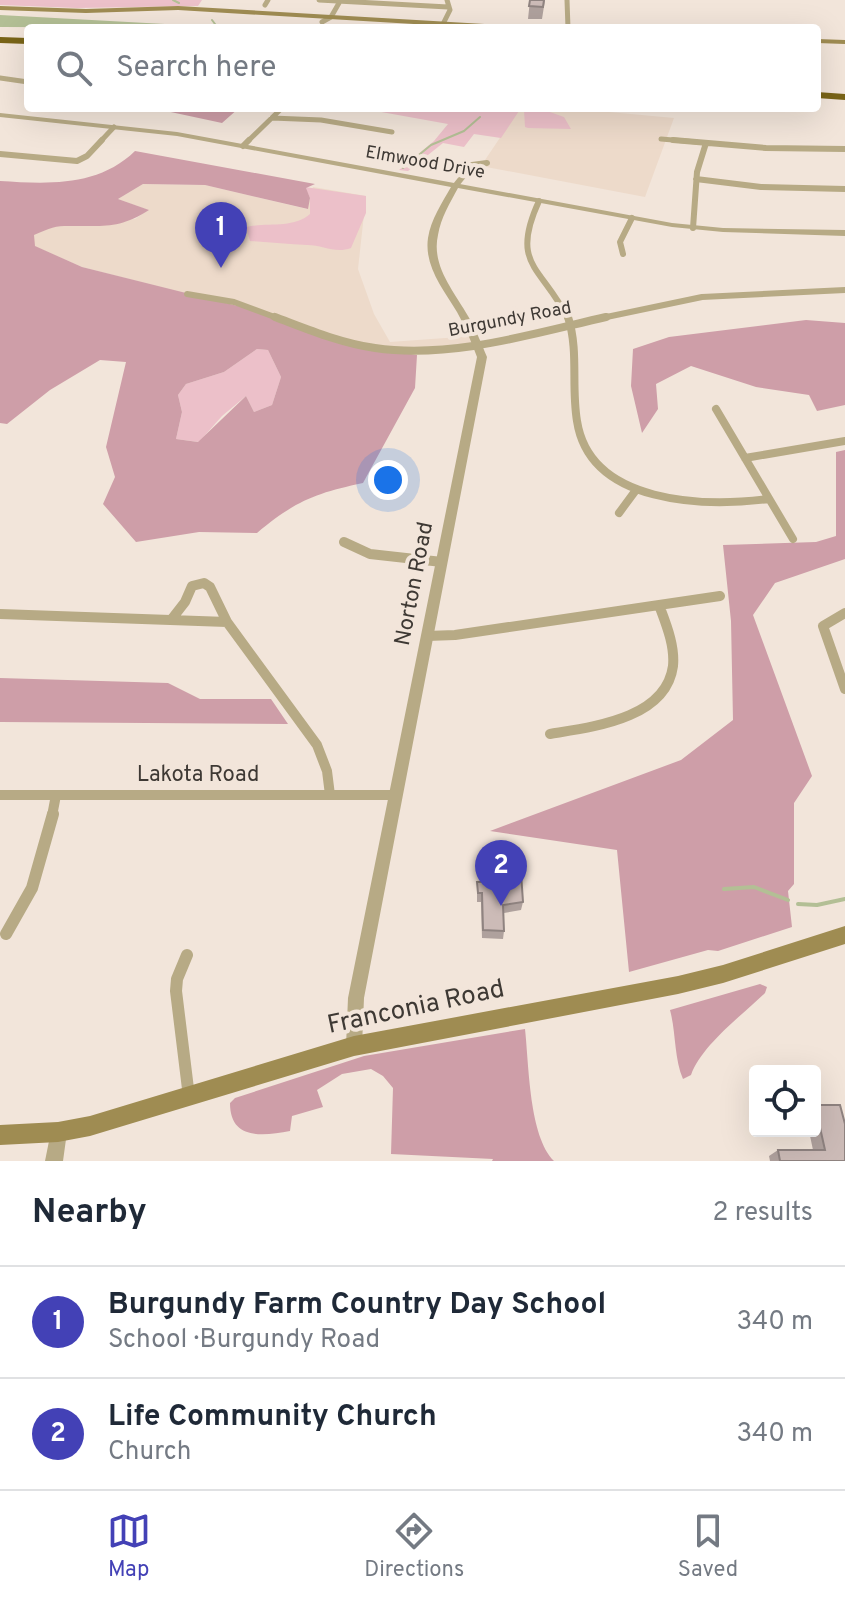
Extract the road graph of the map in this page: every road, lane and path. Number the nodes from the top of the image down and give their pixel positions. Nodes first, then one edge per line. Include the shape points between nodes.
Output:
1 (319, 0) edge
2 (447, 0) edge
3 (567, 0) edge
4 (364, 1) edge
5 (328, 2) junction
6 (402, 2) edge
7 (339, 3) junction
8 (448, 7) junction
9 (0, 8) edge
10 (398, 12) dead end
11 (331, 17) junction
12 (321, 19) junction
13 (377, 24) edge
14 (417, 24) edge
15 (442, 24) edge
16 (568, 24) edge
17 (0, 40) edge
18 (24, 41) edge
19 (821, 44) edge
20 (845, 45) edge
21 (0, 50) edge
22 (24, 51) edge
23 (0, 78) edge
24 (24, 81) edge
25 (821, 87) edge
26 (845, 89) edge
27 (821, 98) edge
28 (845, 100) edge
29 (821, 107) edge
30 (845, 109) edge
31 (278, 112) edge
32 (0, 115) edge
33 (272, 118) junction
34 (114, 127) junction
35 (392, 132) dead end
36 (661, 139) dead end
37 (706, 143) junction
38 (243, 146) junction
39 (845, 149) edge
40 (0, 154) edge
41 (487, 163) dead end
42 (696, 179) junction
43 (456, 185) junction
44 (845, 189) edge
45 (539, 201) junction
46 (632, 218) junction
47 (693, 228) junction
48 (845, 233) edge
49 (623, 254) dead end
50 (845, 290) edge
51 (187, 294) dead end
52 (570, 325) junction
53 (477, 345) junction
54 (716, 409) dead end
55 (845, 441) edge
56 (745, 458) junction
57 (636, 490) junction
58 (769, 499) junction
59 (619, 513) dead end
60 (793, 539) dead end
61 (344, 542) dead end
62 (442, 562) junction
63 (720, 596) dead end
64 (659, 605) junction
65 (845, 613) edge
66 (0, 614) edge
67 (171, 620) junction
68 (227, 622) junction
69 (427, 636) junction
70 (845, 689) edge
71 (550, 734) dead end
72 (0, 795) edge
73 (56, 795) junction
74 (330, 795) junction
75 (396, 795) junction
76 (6, 934) dead end
77 (845, 935) edge
78 (187, 955) dead end
79 (354, 1046) junction
80 (189, 1098) junction
81 (58, 1132) junction
82 (0, 1135) edge
83 (54, 1161) edge

1 - 5 street
2 - 8 street
3 - 16 street
4 - 6 street
4 - 7 street
5 - 7 street
5 - 12 street
6 - 8 street
6 - 10 street
7 - 11 street
8 - 15 street
9 - 12 main road via 178,8
11 - 12 main road
11 - 14 main road
12 - 13 main road
17 - 18 highway
19 - 20 main road
21 - 22 highway
23 - 24 street
25 - 26 highway
27 - 28 highway
29 - 30 highway
31 - 33 street
32 - 34 street, Elmwood Drive
33 - 35 street
33 - 38 street
34 - 38 street, Elmwood Drive
34 - 40 street via 77,161
36 - 37 street
37 - 39 street
37 - 42 street
38 - 43 street, Elmwood Drive
41 - 43 street via 472,165
42 - 44 street
42 - 47 street
43 - 45 street, Elmwood Drive
43 - 53 street via 437,218 432,250 442,284
45 - 46 street, Elmwood Drive
45 - 52 street via 526,229 526,250
46 - 47 street, Elmwood Drive
46 - 49 street via 620,242
47 - 48 street, Elmwood Drive
50 - 52 street, Burgundy Road via 705,296
51 - 53 street, Burgundy Road via 242,305 354,344 395,350
52 - 53 street, Burgundy Road
52 - 57 street via 581,438 603,466
53 - 62 street, Norton Road via 481,362
54 - 56 street
55 - 56 street
56 - 58 street
57 - 58 street via 693,505
57 - 59 street
58 - 60 street
61 - 62 street via 370,554
62 - 69 street, Norton Road
63 - 64 street
64 - 69 street
64 - 71 street via 674,653 670,676 658,695 622,720
65 - 70 street via 823,626
66 - 67 street
67 - 68 street
67 - 68 street via 189,589 199,583 210,587
68 - 74 street via 317,745
69 - 75 street, Norton Road
72 - 73 street, Lakota Road
73 - 74 street, Lakota Road
73 - 76 street via 27,906
74 - 75 street, Lakota Road
75 - 79 street, Norton Road via 356,998
77 - 79 main road, Franconia Road via 678,985
78 - 80 street via 175,985
79 - 80 main road, Franconia Road
80 - 81 main road, Franconia Road
81 - 82 main road, Franconia Road
81 - 83 street

